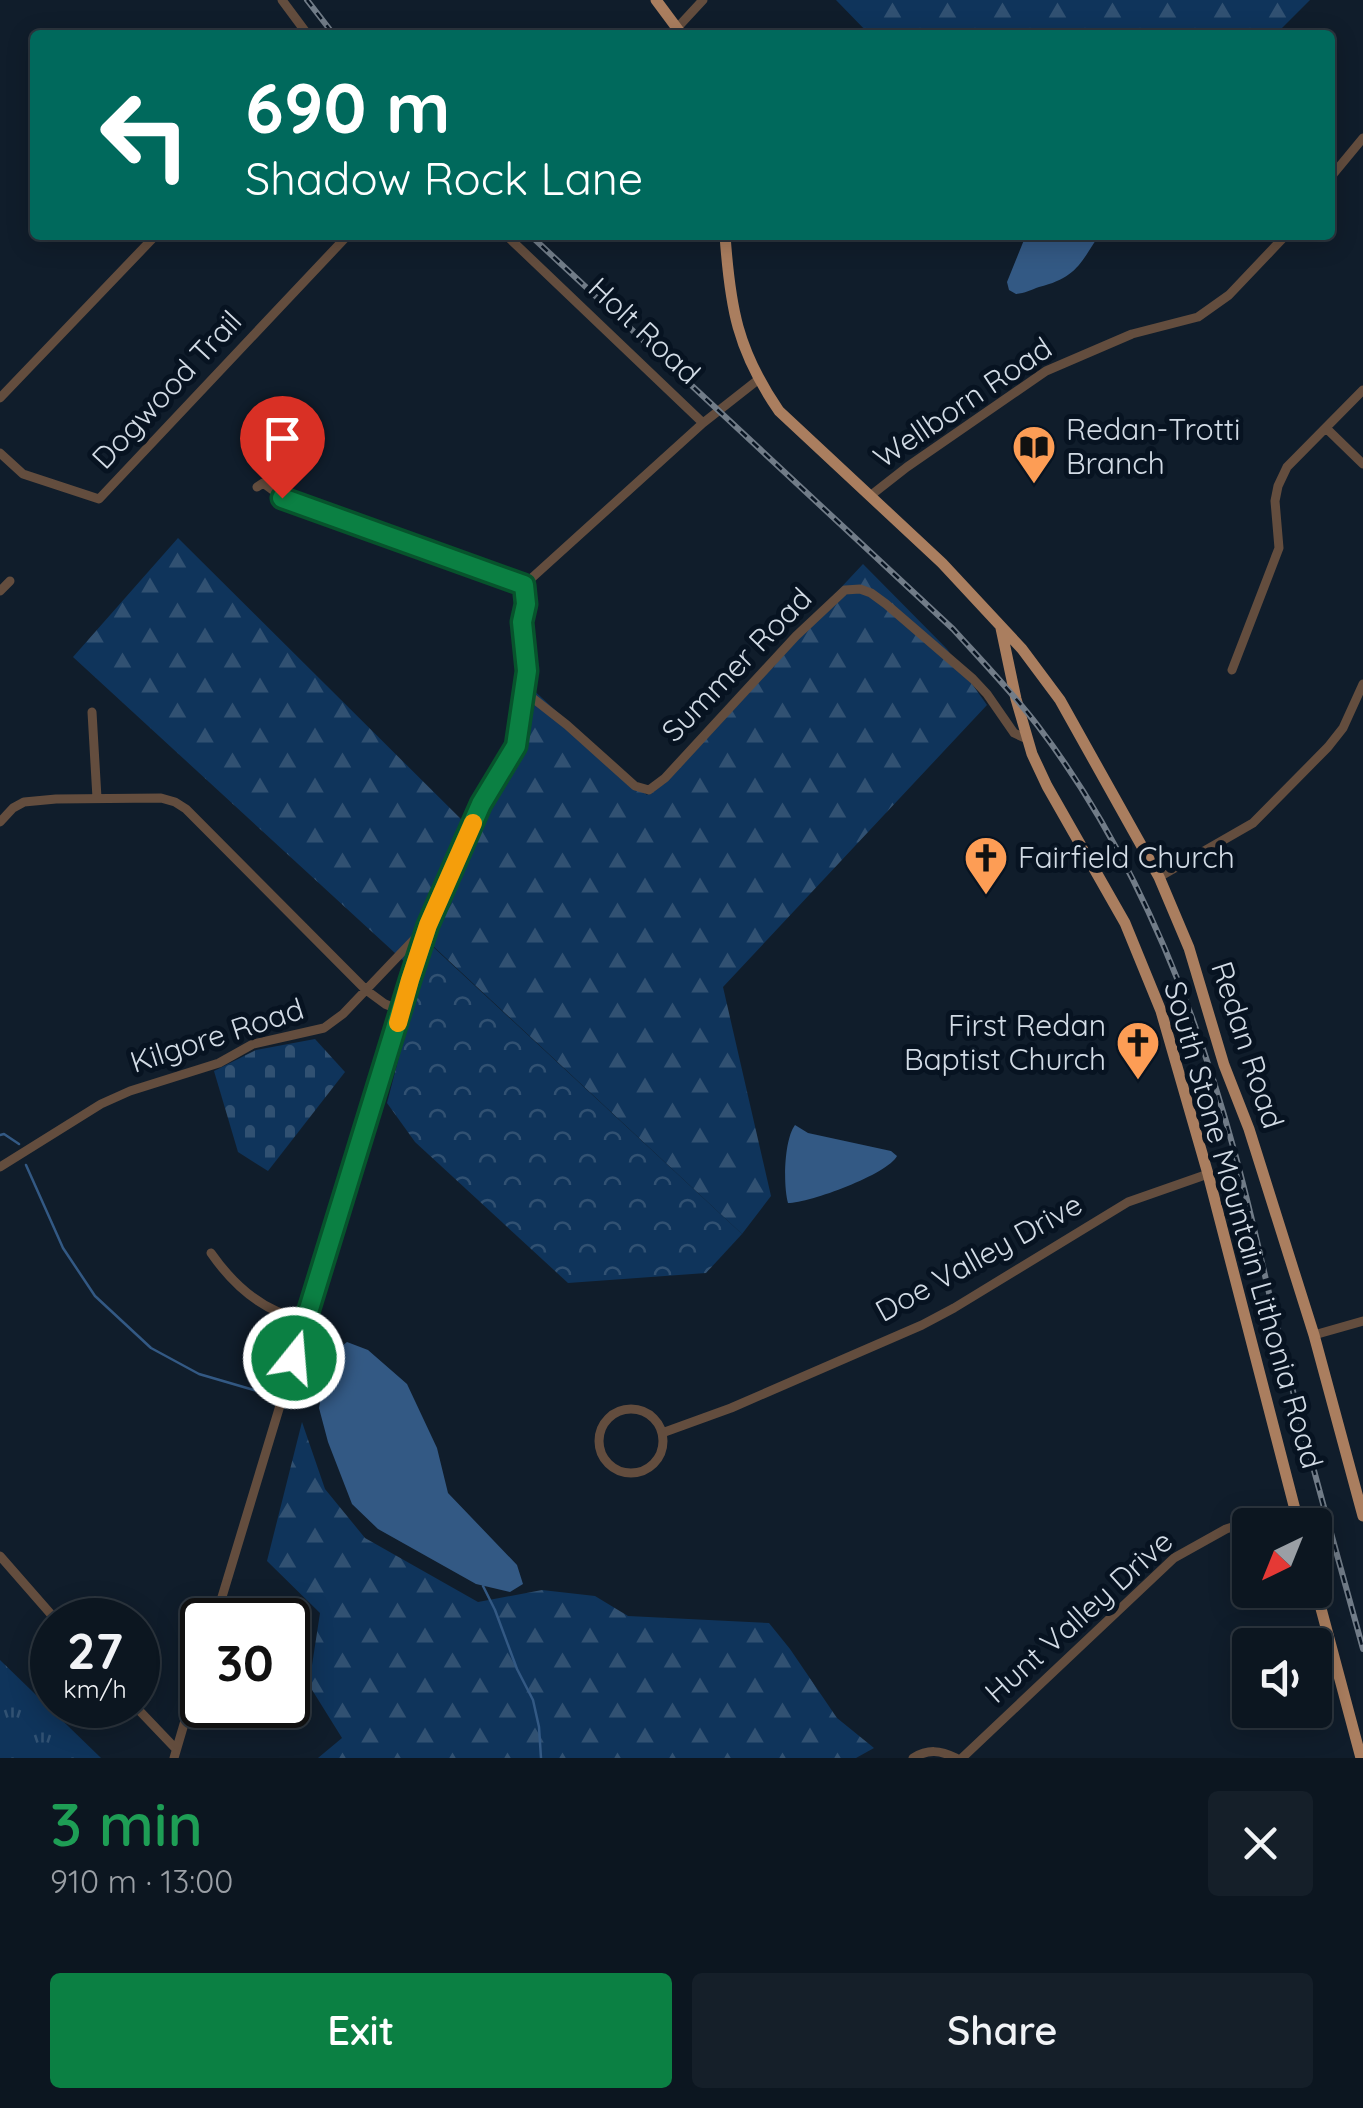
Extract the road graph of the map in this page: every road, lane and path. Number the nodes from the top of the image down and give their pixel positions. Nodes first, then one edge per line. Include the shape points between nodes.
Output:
1 (282, 0) edge
2 (656, 0) edge
3 (702, 0) edge
4 (304, 30) edge
5 (679, 30) edge
6 (681, 30) edge
7 (1363, 138) edge
8 (1335, 172) edge
9 (151, 240) edge
10 (343, 240) edge
11 (511, 240) edge
12 (726, 240) edge
13 (1281, 240) edge
14 (759, 379) junction
15 (1363, 390) edge
16 (0, 398) edge
17 (703, 423) junction
18 (1326, 428) junction
19 (0, 453) edge
20 (1363, 464) edge
21 (257, 487) dead end
22 (870, 496) junction
23 (10, 581) dead end
24 (524, 585) junction
25 (0, 591) edge
26 (1001, 627) junction
27 (1232, 670) dead end
28 (1363, 684) edge
29 (525, 692) junction
30 (92, 712) dead end
31 (1027, 738) junction
32 (97, 798) junction
33 (0, 822) edge
34 (1159, 878) junction
35 (428, 925) junction
36 (366, 990) junction
37 (402, 1012) junction
38 (0, 1167) edge
39 (1208, 1174) junction
40 (211, 1253) dead end
41 (306, 1320) junction
42 (1363, 1321) edge
43 (1314, 1335) junction
44 (662, 1433) junction
45 (1296, 1508) edge
46 (1363, 1516) edge
47 (1232, 1527) edge
48 (0, 1556) edge
49 (37, 1598) edge
50 (222, 1598) edge
51 (1321, 1608) edge
52 (153, 1728) edge
53 (183, 1728) edge
54 (175, 1754) edge
55 (913, 1758) edge
56 (959, 1758) edge
57 (1361, 1758) edge

1 - 4 street
2 - 5 main road
3 - 6 street
7 - 8 street
9 - 16 street
10 - 19 street, Dogwood Trail via 99,499 23,474
11 - 17 street, Holt Road
12 - 14 main road, South Stone Mountain Lithonia Road via 735,321
13 - 22 street, Wellborn Road via 1229,296 1198,316 1132,334 1046,371
14 - 17 street
14 - 22 main road, South Stone Mountain Lithonia Road via 779,411
15 - 18 street
17 - 24 street
18 - 20 street
18 - 27 street via 1278,486 1278,548
21 - 24 street
22 - 26 main road, South Stone Mountain Lithonia Road
23 - 25 street
24 - 29 street
26 - 31 main road, South Stone Mountain Lithonia Road
26 - 34 main road, Redan Road via 1060,700
28 - 34 street via 1344,728 1253,823
29 - 31 street, Summer Road via 634,786 648,790 817,614 845,590 860,588 973,679 1014,733
29 - 35 street via 516,746 481,804
30 - 32 street
31 - 39 main road, South Stone Mountain Lithonia Road via 1144,966
32 - 33 street via 24,802
32 - 36 street via 161,798 186,809
34 - 43 main road, Redan Road via 1191,954
35 - 36 street, Kilgore Road
35 - 37 street
36 - 37 street
36 - 38 street, Kilgore Road via 324,1028 253,1044 130,1090
37 - 41 street
39 - 44 street, Doe Valley Drive via 1128,1202 922,1324
39 - 45 main road, South Stone Mountain Lithonia Road
40 - 41 street via 255,1298
41 - 50 street
42 - 43 street
43 - 46 main road, Redan Road
44 - 44 street via 651,1415 620,1410 602,1425 599,1446 618,1470 639,1472 662,1451
47 - 56 street, Hunt Valley Drive via 1174,1558
48 - 49 street
51 - 57 main road
52 - 54 street
53 - 54 street
55 - 56 street, Hunt Valley Drive via 928,1750

